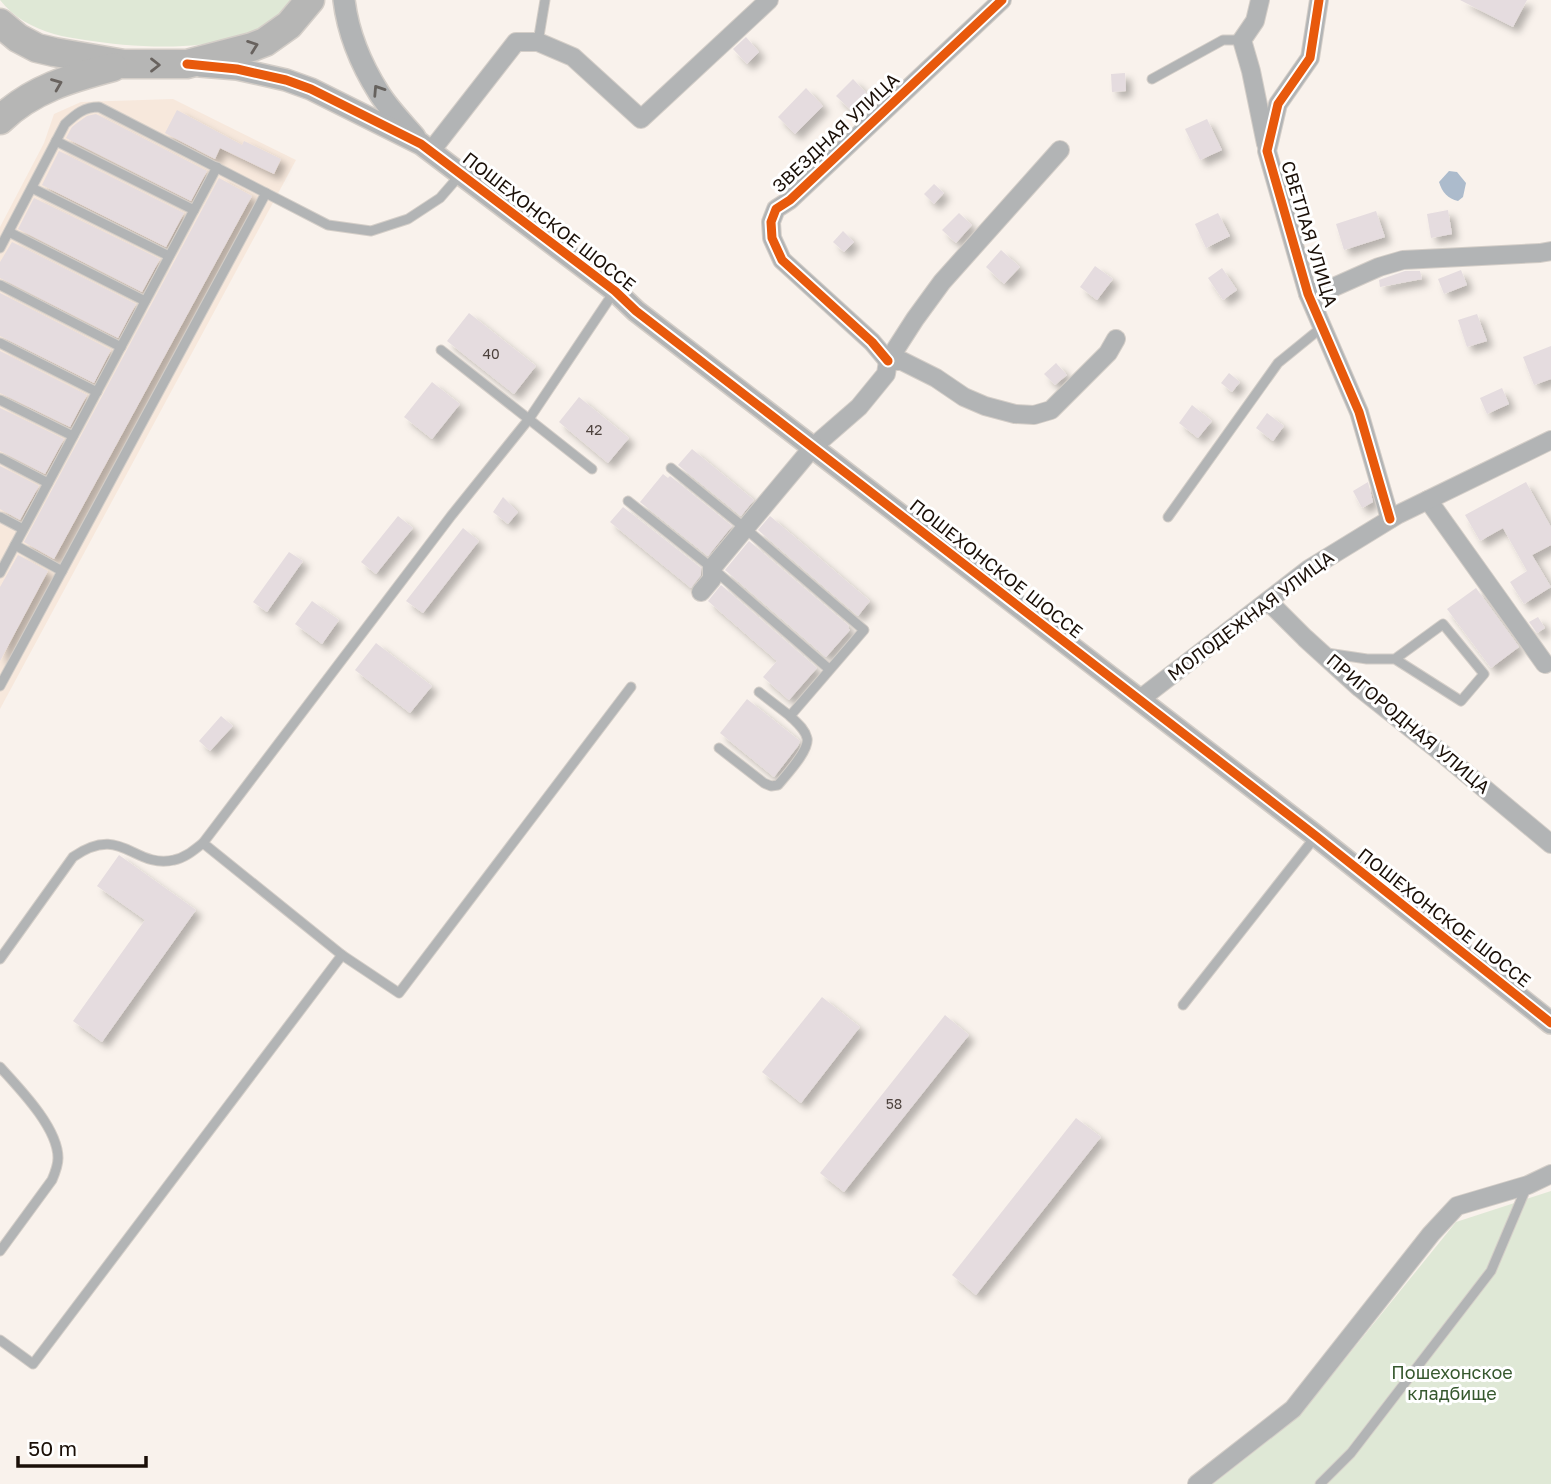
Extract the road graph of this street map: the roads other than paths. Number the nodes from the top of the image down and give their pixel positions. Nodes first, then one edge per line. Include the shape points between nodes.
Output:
1 (310, 0) edge
2 (344, 0) edge
3 (545, 0) edge
4 (769, 0) edge
5 (1002, 0) edge
6 (1260, 0) edge
7 (1319, 0) edge
8 (0, 23) edge
9 (1242, 40) junction
10 (538, 42) junction
11 (124, 64) junction
12 (187, 64) junction
13 (1152, 79) dead end
14 (0, 120) edge
15 (56, 141) junction
16 (426, 147) junction
17 (1060, 150) dead end
18 (1267, 150) junction
19 (217, 167) junction
20 (462, 174) junction
21 (32, 188) junction
22 (266, 193) junction
23 (194, 210) junction
24 (9, 232) junction
25 (0, 248) edge
26 (1551, 251) edge
27 (169, 256) junction
28 (0, 285) edge
29 (615, 290) junction
30 (1307, 294) junction
31 (145, 301) junction
32 (1321, 328) junction
33 (1116, 339) dead end
34 (0, 344) edge
35 (121, 346) junction
36 (441, 350) dead end
37 (888, 362) junction
38 (97, 392) junction
39 (0, 400) edge
40 (529, 419) junction
41 (73, 436) junction
42 (1551, 440) edge
43 (813, 447) junction
44 (0, 458) edge
45 (671, 468) dead end
46 (592, 469) dead end
47 (48, 483) junction
48 (1428, 500) junction
49 (628, 501) dead end
50 (0, 517) edge
51 (1168, 517) dead end
52 (1390, 519) junction
53 (23, 529) junction
54 (746, 529) junction
55 (15, 545) junction
56 (4, 554) edge
57 (712, 568) junction
58 (62, 571) junction
59 (0, 573) edge
60 (701, 592) dead end
61 (1268, 601) junction
62 (1321, 653) junction
63 (1395, 659) junction
64 (1545, 664) dead end
65 (829, 669) junction
66 (0, 686) edge
67 (631, 687) dead end
68 (759, 692) dead end
69 (1139, 700) junction
70 (790, 716) junction
71 (719, 748) dead end
72 (1315, 836) junction
73 (203, 843) junction
74 (1551, 844) edge
75 (342, 955) junction
76 (0, 960) edge
77 (1183, 1005) dead end
78 (1551, 1023) edge
79 (0, 1067) edge
80 (1551, 1174) edge
81 (1528, 1185) junction
82 (0, 1251) edge
83 (0, 1340) edge
84 (1197, 1484) edge
85 (1320, 1484) edge

12 -> 1 main road via 265,42 289,25
16 -> 2 street via 368,74 350,30
3 - 10 lane
4 - 10 street via 641,119 573,57
5 - 37 street, ЗВЕЗДНАЯ УЛИЦА via 776,209 771,222 782,260
6 - 9 street via 1255,20
7 - 18 street, СВЕТЛАЯ УЛИЦА via 1310,58 1278,104
8 - 11 main road via 37,48
9 - 13 lane via 1223,40
9 - 18 street
10 - 16 street via 516,42
11 -> 12 main road
14 -> 11 main road via 44,89
12 - 16 street via 286,80
15 - 19 lane via 77,113 99,107
15 - 21 lane
15 - 23 lane
16 - 20 street, ПОШЕХОНСКОЕ ШОССЕ
17 - 37 street via 942,282
18 - 30 street, СВЕТЛАЯ УЛИЦА
19 - 22 lane
19 - 23 lane
20 - 22 lane via 440,198 408,219 371,231 328,225
20 - 29 street, ПОШЕХОНСКОЕ ШОССЕ
21 - 24 lane
21 - 27 lane
22 - 58 lane
23 - 27 lane
24 - 25 lane
24 - 31 lane
26 - 30 street via 1403,260
27 - 31 lane
28 - 35 lane
29 - 40 lane
29 - 43 street, ПОШЕХОНСКОЕ ШОССЕ
30 - 32 street, СВЕТЛАЯ УЛИЦА
31 - 35 lane
32 - 51 lane via 1278,363
32 - 52 street, СВЕТЛАЯ УЛИЦА via 1359,412
33 - 37 street via 1108,353 1051,410 1034,415 985,405 902,361
34 - 38 lane
35 - 38 lane
36 - 40 lane
37 - 43 street via 886,374 859,407
38 - 41 lane
39 - 41 lane
40 - 46 lane
40 - 73 lane
41 - 47 lane
42 - 48 street, МОЛОДЕЖНАЯ УЛИЦА
43 - 54 street
43 - 69 street, ПОШЕХОНСКОЕ ШОССЕ
44 - 47 lane
45 - 54 lane
47 - 53 lane
48 - 52 street, МОЛОДЕЖНАЯ УЛИЦА
48 - 64 street
49 - 57 lane
50 - 53 lane
52 - 61 street, МОЛОДЕЖНАЯ УЛИЦА via 1309,569
53 - 55 lane
54 - 57 street
54 - 65 lane via 864,630
55 - 56 lane
55 - 58 lane
56 - 59 lane
57 - 60 street via 712,579
57 - 65 lane
58 - 66 lane
61 - 62 street, ПРИГОРОДНАЯ УЛИЦА
61 - 69 street, МОЛОДЕЖНАЯ УЛИЦА
62 - 63 lane
62 - 74 street, ПРИГОРОДНАЯ УЛИЦА
63 - 63 lane via 1443,624 1484,674 1461,701
65 - 70 lane
67 - 75 lane via 399,993
68 - 70 lane
69 - 72 street, ПОШЕХОНСКОЕ ШОССЕ
70 - 71 lane via 807,738 807,747 778,785 764,783
72 - 77 lane
72 - 78 street, ПОШЕХОНСКОЕ ШОССЕ
73 - 75 lane
73 - 76 lane via 176,860 165,861 124,846 108,844 83,850 73,857
75 - 83 lane via 33,1364
79 - 82 lane via 29,1099 51,1134 58,1157 52,1180
80 - 81 street
81 - 84 street via 1458,1206 1293,1409
81 - 85 lane via 1491,1271 1351,1453

